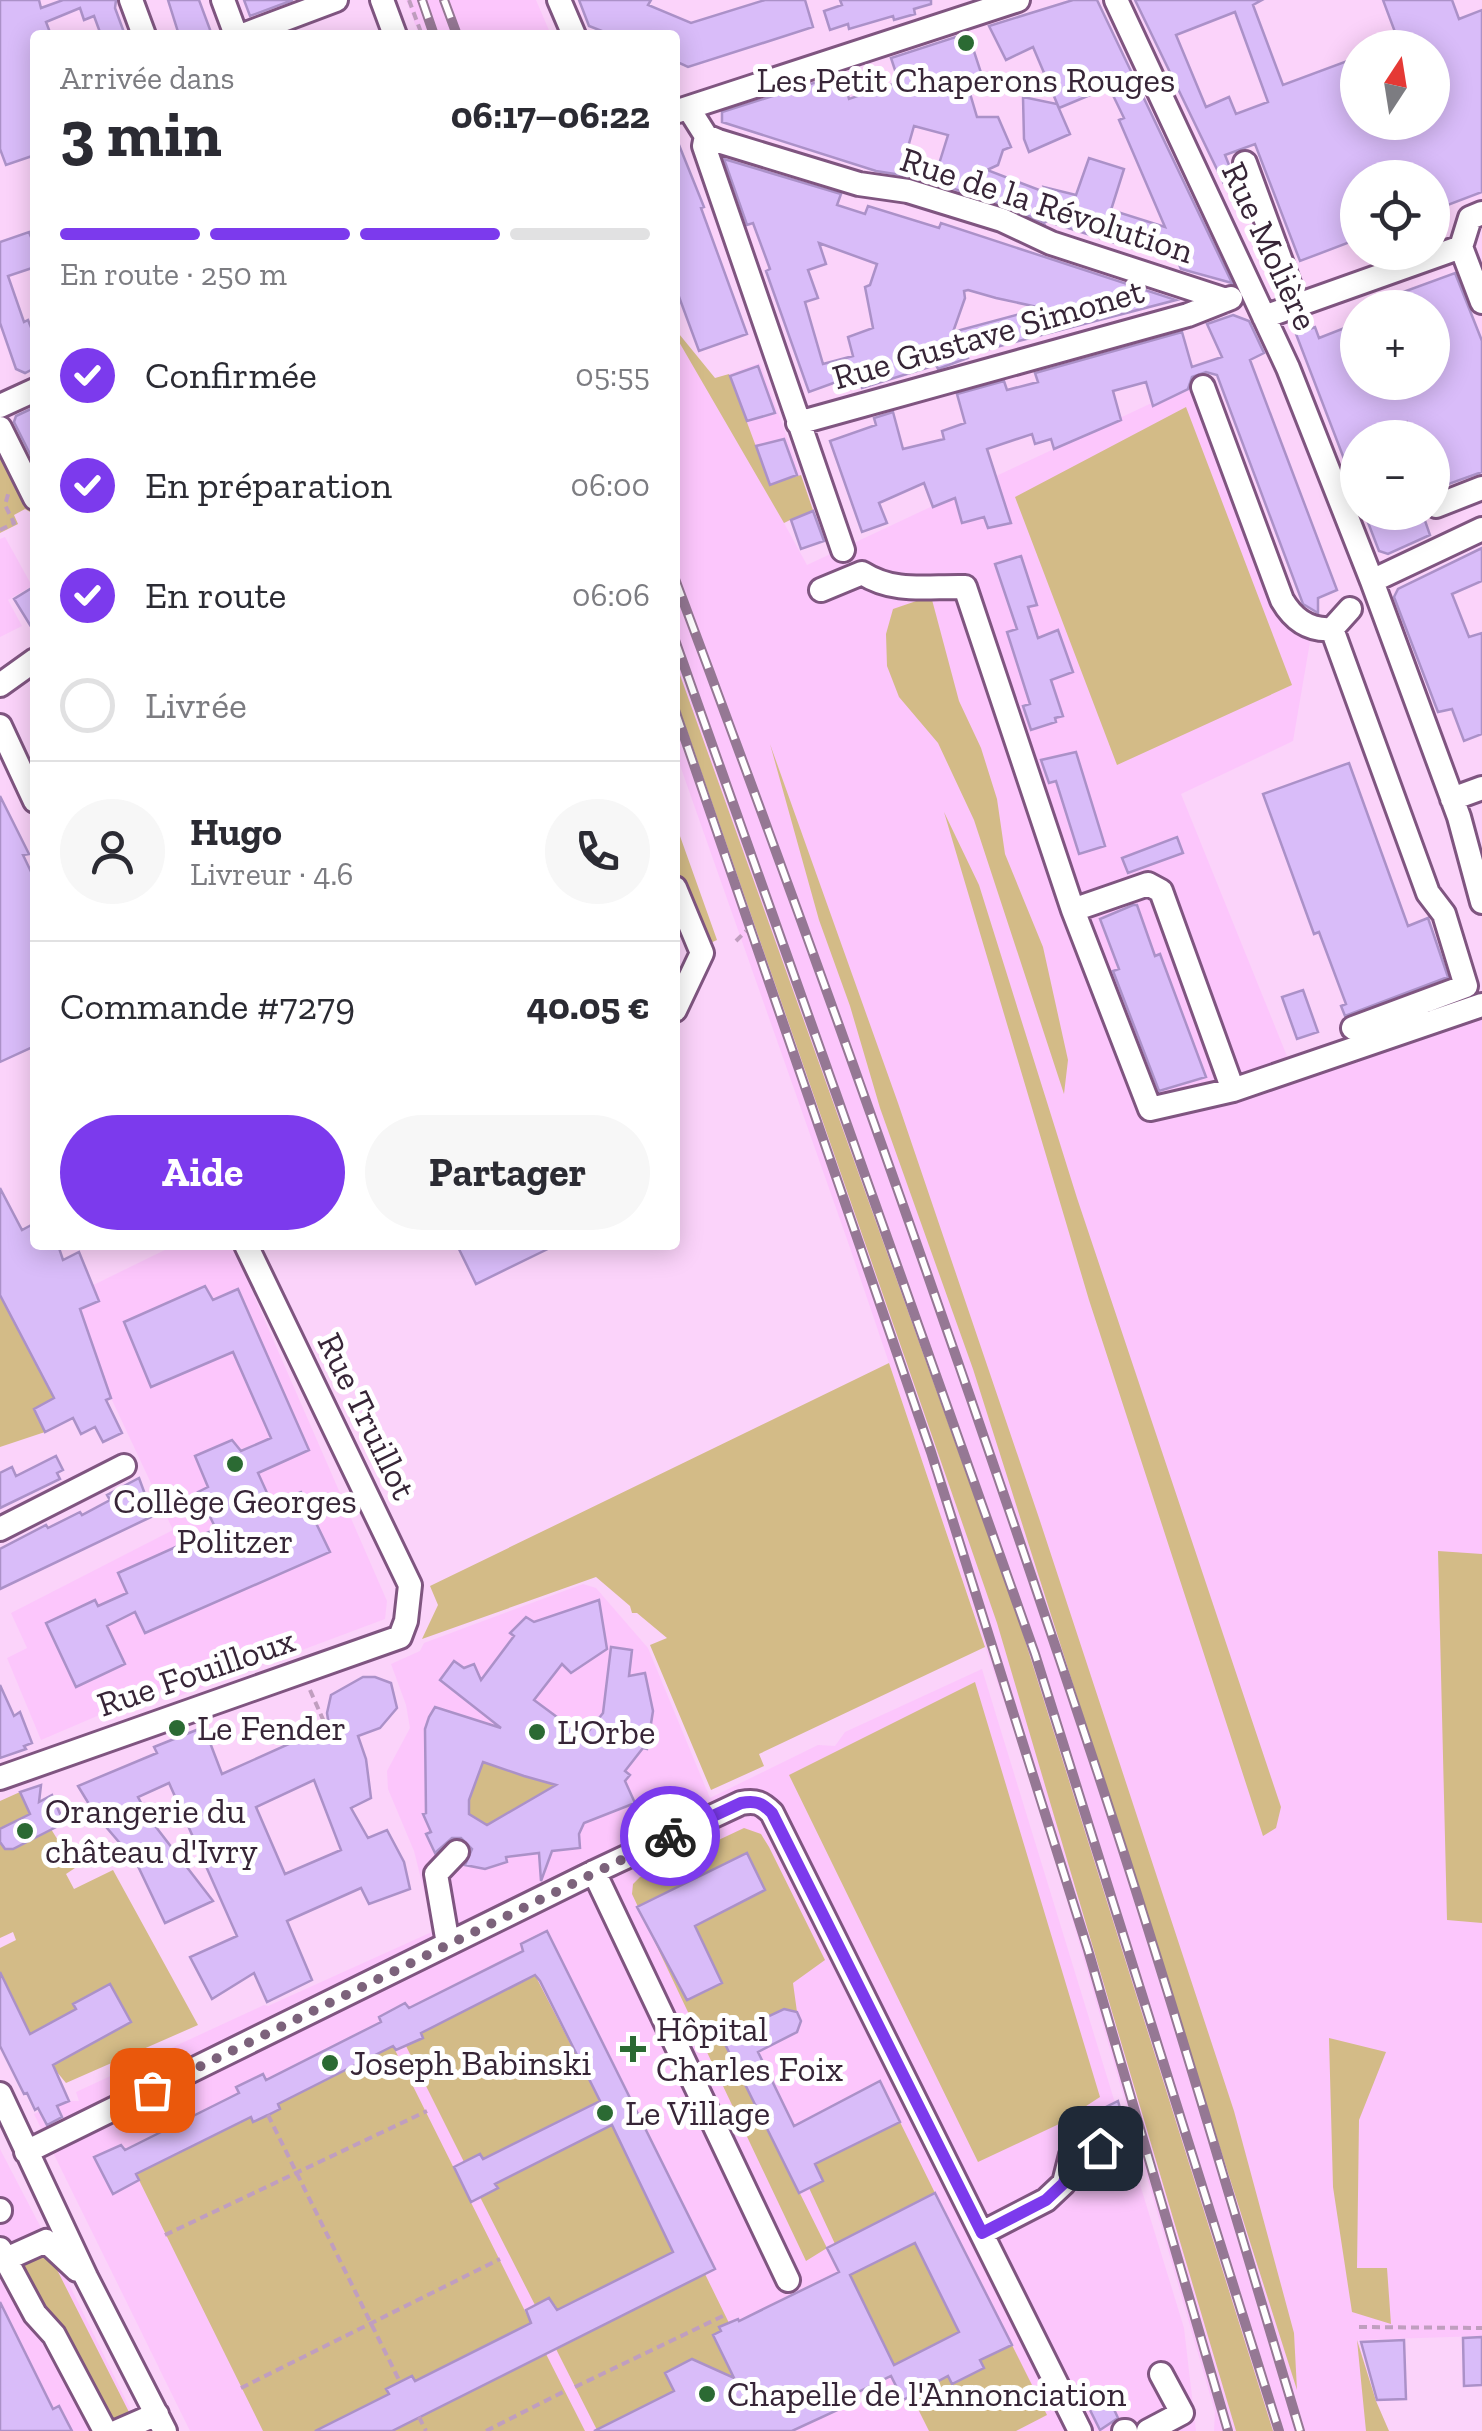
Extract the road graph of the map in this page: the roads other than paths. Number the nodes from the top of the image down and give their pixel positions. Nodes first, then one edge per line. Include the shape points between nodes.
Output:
1 (131, 0) edge
2 (223, 0) edge
3 (336, 0) edge
4 (382, 0) edge
5 (559, 0) edge
6 (1018, 0) edge
7 (1116, 0) edge
8 (142, 30) edge
9 (237, 30) edge
10 (253, 30) edge
11 (393, 30) edge
12 (572, 30) edge
13 (682, 110) edge
14 (706, 136) junction
15 (1245, 164) dead end
16 (1482, 214) edge
17 (1461, 247) junction
18 (1253, 289) junction
19 (1226, 300) junction
20 (1482, 302) edge
21 (1297, 305) junction
22 (1264, 316) junction
23 (1204, 387) dead end
24 (30, 391) edge
25 (2, 397) edge
26 (798, 423) junction
27 (0, 428) edge
28 (30, 488) edge
29 (1482, 488) edge
30 (1450, 501) edge
31 (1482, 529) edge
32 (843, 550) dead end
33 (1372, 581) junction
34 (821, 590) dead end
35 (1350, 609) dead end
36 (1332, 628) junction
37 (30, 668) edge
38 (0, 684) edge
39 (0, 726) edge
40 (1482, 788) edge
41 (30, 790) edge
42 (1452, 799) junction
43 (680, 900) edge
44 (1482, 902) edge
45 (1073, 910) junction
46 (680, 999) edge
47 (1482, 1005) edge
48 (1353, 1028) dead end
49 (1233, 1090) junction
50 (248, 1250) edge
51 (124, 1466) dead end
52 (0, 1529) edge
53 (406, 1620) joint
54 (0, 1778) edge
55 (457, 1852) dead end
56 (594, 1872) junction
57 (448, 1944) junction
58 (0, 2094) edge
59 (1100, 2148) dead end
60 (26, 2152) junction
61 (982, 2233) junction
62 (3, 2254) edge
63 (86, 2277) junction
64 (788, 2280) dead end
65 (1161, 2374) dead end
66 (161, 2422) edge
67 (105, 2431) edge
68 (118, 2431) edge
69 (1080, 2431) edge
70 (1148, 2431) edge

1 - 8 street
2 - 9 street
3 - 10 street
4 - 11 street
5 - 12 street
6 - 13 street
7 - 18 street, Rue Molière
13 - 14 street
14 - 19 street, Rue de la Révolution via 1002,220 1051,244
14 - 26 street, Rue Gustave Simonet
15 - 21 street
16 - 17 street via 1470,218
17 - 20 street
17 - 21 street
18 - 19 street, Rue Gustave Simonet
18 - 22 street, Rue Molière
19 - 26 street, Rue Gustave Simonet
21 - 22 street
22 - 33 street, Rue Molière
23 - 36 street via 1282,600 1306,625
24 - 25 street
26 - 32 street, Rue Gustave Simonet
27 - 28 street
29 - 30 street
31 - 33 street
33 - 42 street, Rue Molière
34 - 45 street via 862,573 908,590 965,586
35 - 36 street
36 - 48 street via 1428,893 1444,914 1468,976 1466,986
37 - 38 street
39 - 41 street
40 - 42 street
42 - 44 street, Rue Molière
43 - 46 street via 702,953
45 - 49 street via 1150,1110
45 - 49 street via 1148,884 1161,891
47 - 49 street
50 - 53 street, Rue Truillot via 410,1585
51 - 52 street
53 - 54 street, Rue Fouilloux via 400,1637
55 - 57 street via 436,1874
56 - 57 street
56 - 61 street via 741,1803 763,1804
56 - 64 street
57 - 60 street
58 - 60 street
59 - 61 street via 1071,2154 1064,2183 1046,2200
60 - 63 street
61 - 69 street
62 - 63 street via 46,2241
62 - 67 street
63 - 66 street
65 - 70 street via 1182,2413
66 - 68 street

